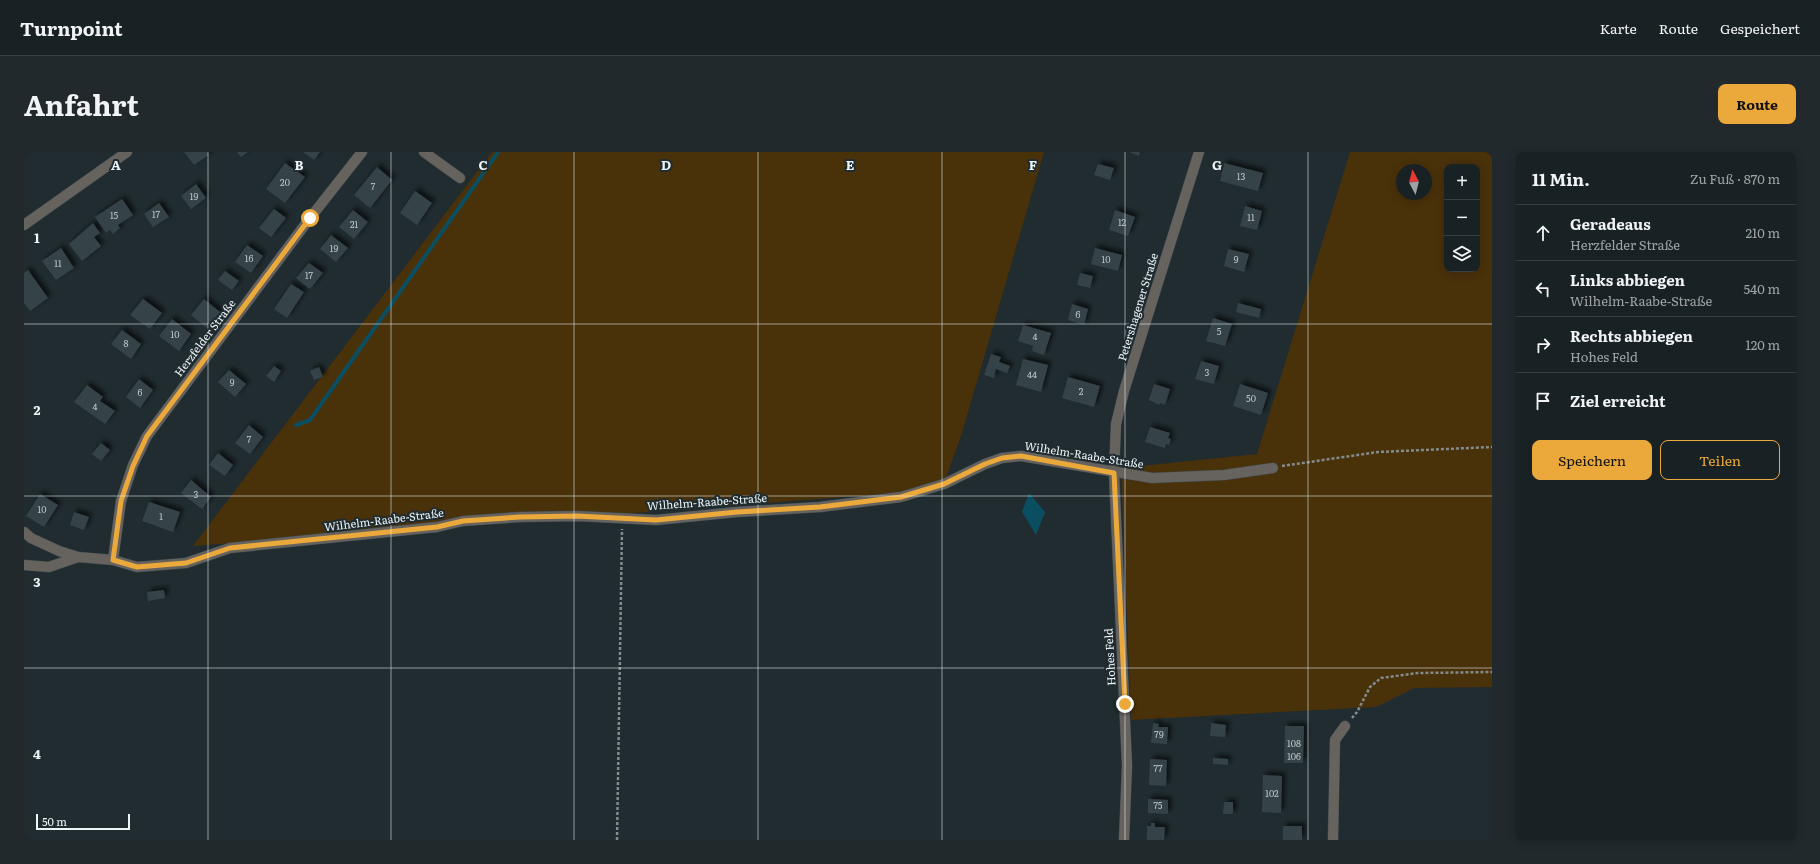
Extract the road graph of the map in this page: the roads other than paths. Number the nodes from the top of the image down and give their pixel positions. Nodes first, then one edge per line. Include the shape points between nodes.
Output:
1 (127, 152) edge
2 (362, 152) edge
3 (424, 152) edge
4 (1199, 152) edge
5 (460, 178) dead end
6 (24, 225) edge
7 (1273, 468) road end
8 (1114, 473) junction
9 (24, 532) edge
10 (78, 557) junction
11 (113, 560) junction
12 (24, 565) edge
13 (1345, 726) road end
14 (1124, 840) edge
15 (1333, 840) edge

1 - 6 street
2 - 11 street, Herzfelder Straße via 147,436 121,501
3 - 5 street
4 - 8 street, Petershagener Straße via 1124,391 1116,424
7 - 8 street, Wilhelm-Raabe-Straße via 1224,475 1172,478
8 - 11 street, Wilhelm-Raabe-Straße via 1021,456 1002,458 944,484 901,497 820,507 656,520 520,517 463,521 437,527 230,548 186,563 137,567
8 - 14 street, Hohes Feld via 1127,766
9 - 10 street via 52,548
10 - 11 street, Wilhelm-Raabe-Straße
10 - 12 street via 49,567
13 - 15 street via 1335,740

